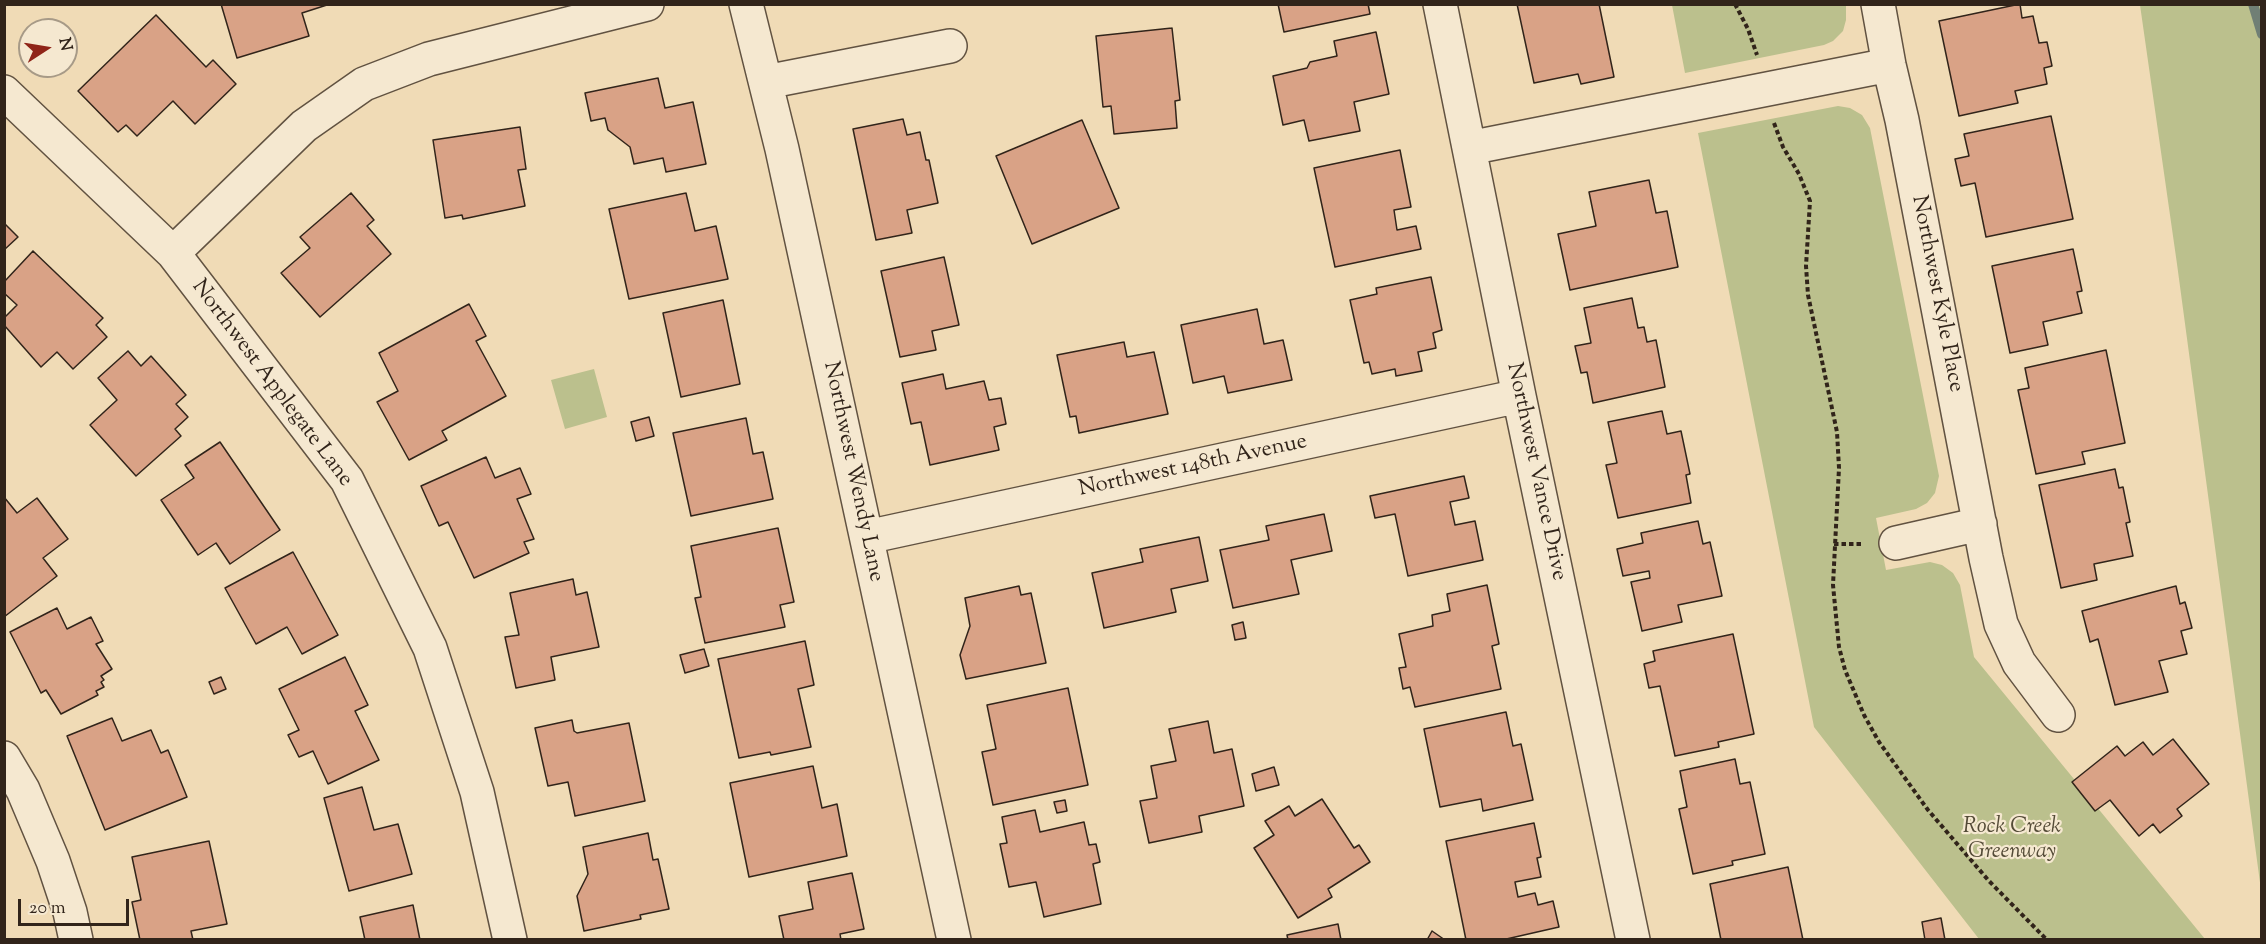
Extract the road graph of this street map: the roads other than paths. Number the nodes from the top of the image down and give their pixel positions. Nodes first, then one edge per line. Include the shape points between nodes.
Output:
1 (647, 4) edge
2 (746, 4) edge
3 (1440, 4) edge
4 (1878, 4) edge
5 (950, 46) dead end
6 (1888, 65) junction
7 (766, 82) junction
8 (4, 92) edge
9 (1469, 148) junction
10 (173, 254) junction
11 (1519, 396) junction
12 (1980, 524) junction
13 (867, 537) junction
14 (1896, 543) dead end
15 (2058, 715) dead end
16 (4, 758) edge
17 (76, 939) edge
18 (510, 939) edge
19 (954, 939) edge
20 (1633, 939) edge

1 - 10 street via 429,59 364,84 304,126
2 - 7 street, Northwest Wendy Lane
3 - 9 street, Northwest Vance Drive
4 - 6 street, Northwest Kyle Place
5 - 7 street
6 - 9 street
6 - 12 street, Northwest Kyle Place
7 - 13 street, Northwest Wendy Lane
8 - 10 street, Northwest Applegate Lane
9 - 11 street, Northwest Vance Drive
10 - 18 street, Northwest Applegate Lane via 347,480 391,566 430,648 477,792
11 - 13 street, Northwest 148th Avenue
11 - 20 street, Northwest Vance Drive
12 - 14 street
12 - 15 street, Northwest Kyle Place via 2001,624 2009,644
13 - 19 street, Northwest Wendy Lane
16 - 17 street via 23,790 53,861

